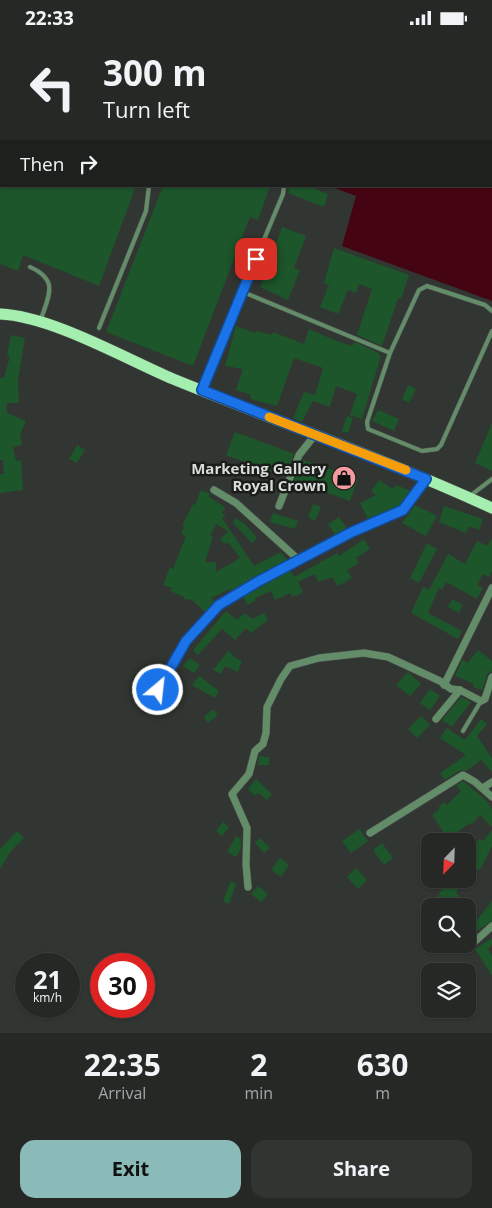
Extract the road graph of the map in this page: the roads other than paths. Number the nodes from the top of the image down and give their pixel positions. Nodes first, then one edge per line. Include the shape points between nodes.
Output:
1 (149, 187) edge
2 (284, 187) edge
3 (30, 267) dead end
4 (243, 291) junction
5 (492, 311) edge
6 (0, 314) edge
7 (40, 321) junction
8 (98, 327) dead end
9 (492, 331) edge
10 (390, 353) junction
11 (202, 390) junction
12 (315, 435) junction
13 (426, 479) junction
14 (492, 479) edge
15 (214, 490) dead end
16 (468, 497) junction
17 (279, 506) dead end
18 (492, 508) edge
19 (300, 561) junction
20 (492, 588) edge
21 (492, 677) edge
22 (444, 685) junction
23 (158, 690) dead end
24 (460, 690) junction
25 (481, 701) junction
26 (436, 719) dead end
27 (463, 731) dead end
28 (492, 782) edge
29 (483, 788) junction
30 (492, 797) edge
31 (370, 833) dead end
32 (248, 887) dead end
33 (492, 926) edge
34 (476, 940) edge

1 - 8 lane via 146,211
2 - 4 lane
3 - 7 lane via 45,275 49,282 48,298
4 - 10 lane
4 - 11 lane
5 - 10 lane via 485,305 427,286 419,289
6 - 7 highway
7 - 11 highway
9 - 10 lane via 441,445 430,451 422,451 368,429 366,425
11 - 12 highway
12 - 13 highway
12 - 17 street via 299,455
13 - 16 highway
13 - 19 street via 403,510 352,532
14 - 16 lane
15 - 19 street via 236,503
16 - 18 highway
19 - 23 street via 219,605 186,641
20 - 22 street
21 - 25 street via 485,699
22 - 24 street
22 - 32 street via 388,657 364,653 319,658 290,666 267,707 263,744 255,751 249,774 232,794 247,828
24 - 25 street
24 - 26 street
25 - 27 lane
28 - 29 street
29 - 30 street
29 - 31 street via 463,775
33 - 34 street

